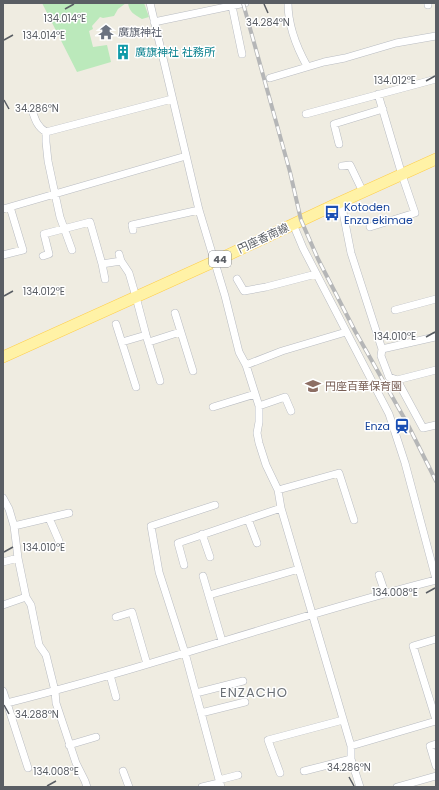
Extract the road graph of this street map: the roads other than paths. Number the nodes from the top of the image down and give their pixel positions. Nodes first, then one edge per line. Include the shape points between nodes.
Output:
1 (150, 3) edge
2 (245, 3) edge
3 (288, 3) edge
4 (232, 6) junction
5 (154, 22) junction
6 (436, 36) edge
7 (242, 54) dead end
8 (308, 66) junction
9 (270, 78) dead end
10 (436, 78) edge
11 (378, 94) junction
12 (172, 99) junction
13 (32, 110) dead end
14 (383, 110) junction
15 (306, 114) dead end
16 (46, 132) junction
17 (339, 144) dead end
18 (186, 156) junction
19 (436, 159) edge
20 (342, 166) dead end
21 (402, 175) junction
22 (363, 192) junction
23 (55, 194) junction
24 (341, 202) junction
25 (7, 208) edge
26 (199, 210) junction
27 (293, 224) junction
28 (370, 226) dead end
29 (65, 229) junction
30 (133, 230) dead end
31 (72, 250) dead end
32 (3, 255) edge
33 (43, 256) dead end
34 (214, 262) junction
35 (102, 264) junction
36 (316, 274) junction
37 (105, 279) dead end
38 (236, 279) dead end
39 (136, 297) junction
40 (436, 299) edge
41 (396, 310) dead end
42 (175, 313) dead end
43 (116, 324) dead end
44 (180, 332) junction
45 (346, 332) junction
46 (435, 337) edge
47 (147, 339) junction
48 (122, 342) junction
49 (382, 349) junction
50 (3, 357) edge
51 (246, 365) junction
52 (436, 370) edge
53 (193, 371) dead end
54 (397, 380) junction
55 (160, 381) dead end
56 (136, 387) dead end
57 (255, 394) junction
58 (259, 406) junction
59 (213, 407) dead end
60 (291, 411) dead end
61 (436, 425) edge
62 (278, 490) junction
63 (3, 498) edge
64 (214, 505) dead end
65 (281, 508) junction
66 (68, 513) dead end
67 (50, 518) junction
68 (248, 519) junction
69 (354, 520) dead end
70 (14, 526) junction
71 (202, 534) junction
72 (59, 541) dead end
73 (257, 543) dead end
74 (210, 557) dead end
75 (18, 558) junction
76 (3, 562) edge
77 (184, 565) dead end
78 (299, 569) junction
79 (379, 575) dead end
80 (203, 576) dead end
81 (436, 580) edge
82 (385, 593) junction
83 (209, 595) junction
84 (26, 597) junction
85 (3, 604) edge
86 (312, 614) junction
87 (116, 617) dead end
88 (436, 639) edge
89 (222, 641) junction
90 (185, 653) junction
91 (147, 664) junction
92 (110, 675) junction
93 (243, 681) dead end
94 (3, 691) edge
95 (55, 691) junction
96 (196, 693) junction
97 (116, 697) dead end
98 (246, 702) dead end
99 (5, 704) edge
100 (201, 713) junction
101 (343, 720) junction
102 (436, 721) edge
103 (96, 737) dead end
104 (436, 744) edge
105 (70, 745) junction
106 (350, 746) junction
107 (351, 759) junction
108 (436, 766) edge
109 (28, 768) dead end
110 (123, 770) dead end
111 (304, 770) dead end
112 (280, 773) dead end
113 (238, 775) dead end
114 (436, 776) edge
115 (220, 783) edge
116 (87, 787) edge
117 (129, 787) edge
118 (202, 787) edge
119 (360, 787) edge
120 (397, 787) edge

1 - 5 street
2 - 4 street
3 - 8 street via 299,52
4 - 5 street
4 - 7 street
5 - 12 street
6 - 8 street via 396,43
8 - 9 street
10 - 11 street
11 - 14 street
11 - 15 street
12 - 16 street
12 - 18 street
13 - 16 street via 36,123
14 - 17 street via 334,124
14 - 21 street
16 - 23 street via 48,161
18 - 23 street
18 - 26 street
19 - 21 main road, 円座香南線 / 44
20 - 22 street via 350,165
21 - 22 main road, 円座香南線 / 44
21 - 28 street via 415,213
22 - 24 main road, 円座香南線 / 44
23 - 25 street
23 - 29 street
24 - 27 main road, 円座香南線 / 44
24 - 49 street via 350,253
25 - 32 street via 23,250
26 - 30 street via 132,225
26 - 34 street
27 - 34 main road, 円座香南線 / 44
27 - 36 street
29 - 31 street
29 - 33 street via 44,234 49,254
29 - 35 street via 90,222
34 - 39 main road, 円座香南線 / 44
34 - 51 street via 239,352
35 - 37 street
35 - 39 street via 120,257
36 - 38 street via 244,291
36 - 45 street
39 - 47 street
39 - 50 main road, 円座香南線 / 44
40 - 41 street
42 - 44 street
43 - 48 street
44 - 47 street
44 - 53 street
45 - 51 street via 282,351
45 - 81 street via 389,414 405,463
46 - 49 street
47 - 48 street
47 - 55 street
48 - 56 street
49 - 54 street via 381,356 389,377
51 - 57 street
52 - 54 street
54 - 61 street via 423,428
57 - 58 street
57 - 59 street
58 - 60 street via 285,397
58 - 62 street via 259,443
62 - 65 street
62 - 69 street via 339,473
63 - 70 street
64 - 90 street via 151,526 159,572
65 - 68 street
65 - 78 street
66 - 67 street
67 - 70 street
67 - 72 street
68 - 71 street
68 - 73 street
70 - 75 street
71 - 74 street
71 - 77 street via 178,543
75 - 76 street
75 - 84 street
78 - 83 street
78 - 86 street
79 - 82 street
80 - 83 street
81 - 82 street
82 - 86 street
83 - 89 street
84 - 85 street
84 - 95 street via 31,605 39,645 46,656
86 - 89 street
86 - 101 street
87 - 91 street via 132,612
88 - 102 street via 413,646
89 - 90 street
90 - 91 street
90 - 96 street
91 - 92 street
92 - 95 street
92 - 97 street
93 - 96 street
94 - 99 street
95 - 99 street
95 - 105 street via 56,703
96 - 100 street
98 - 100 street
99 - 109 street
100 - 115 street
101 - 106 street
101 - 112 street via 268,740
102 - 106 street
103 - 105 street
104 - 108 street via 430,746
105 - 116 street
106 - 107 street
107 - 111 street
107 - 119 street
110 - 117 street
113 - 115 street
114 - 120 street
115 - 118 street

